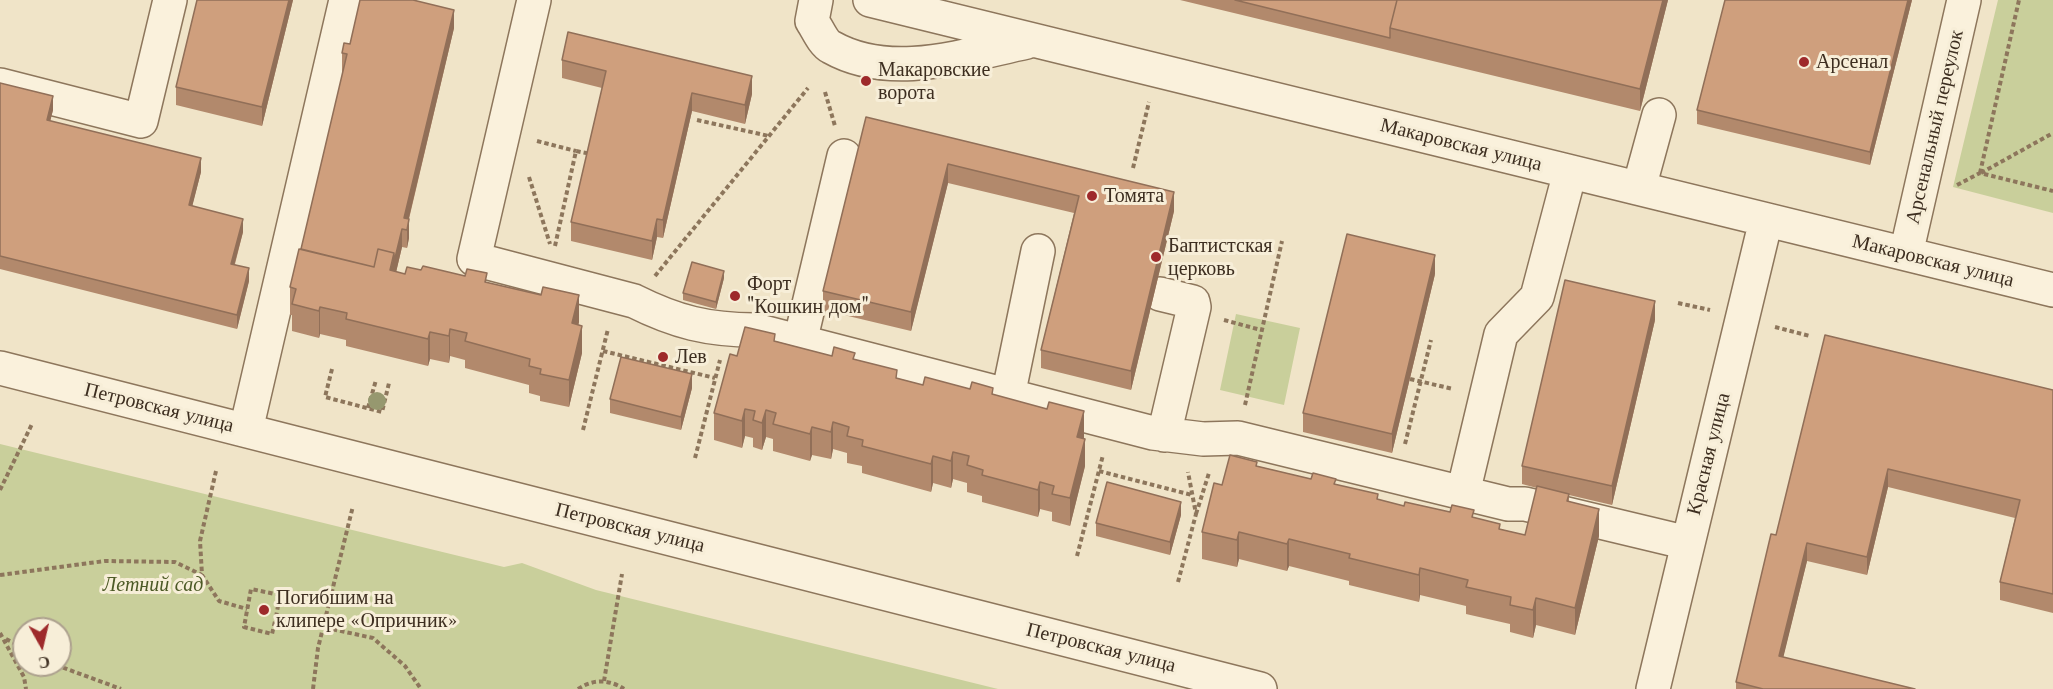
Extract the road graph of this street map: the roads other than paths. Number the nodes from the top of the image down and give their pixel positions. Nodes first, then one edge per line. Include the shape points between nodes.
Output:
1 (170, 0) edge
2 (346, 0) edge
3 (534, 0) edge
4 (816, 0) edge
5 (870, 0) edge
6 (1964, 0) edge
7 (1035, 40) junction
8 (0, 85) edge
9 (1659, 115) dead end
10 (844, 156) dead end
11 (1570, 172) junction
12 (1639, 188) junction
13 (1766, 220) junction
14 (1038, 251) dead end
15 (1906, 254) junction
16 (2053, 290) edge
17 (1160, 294) dead end
18 (800, 342) junction
19 (0, 368) edge
20 (1008, 396) junction
21 (246, 430) junction
22 (1174, 436) junction
23 (1463, 493) junction
24 (1688, 543) junction
25 (1260, 689) edge
26 (1653, 689) edge

1 - 8 street via 141,121
2 - 21 street
3 - 18 street via 474,259 616,296 680,321 727,330 755,330
4 - 7 street via 812,21 829,46 873,62 925,63
5 - 7 street, Макаровская улица
6 - 15 street, Арсенальный переулок
7 - 11 street, Макаровская улица
9 - 12 street
10 - 18 street
11 - 12 street, Макаровская улица
11 - 23 street via 1537,297 1502,334
12 - 13 street, Макаровская улица
13 - 15 street, Макаровская улица
13 - 24 street, Красная улица
14 - 20 street
15 - 16 street, Макаровская улица
17 - 22 street via 1193,302 1194,307
18 - 20 street
19 - 21 street, Петровская улица
20 - 22 street
21 - 25 street, Петровская улица
22 - 23 street via 1238,438
23 - 24 street
24 - 26 street, Красная улица

